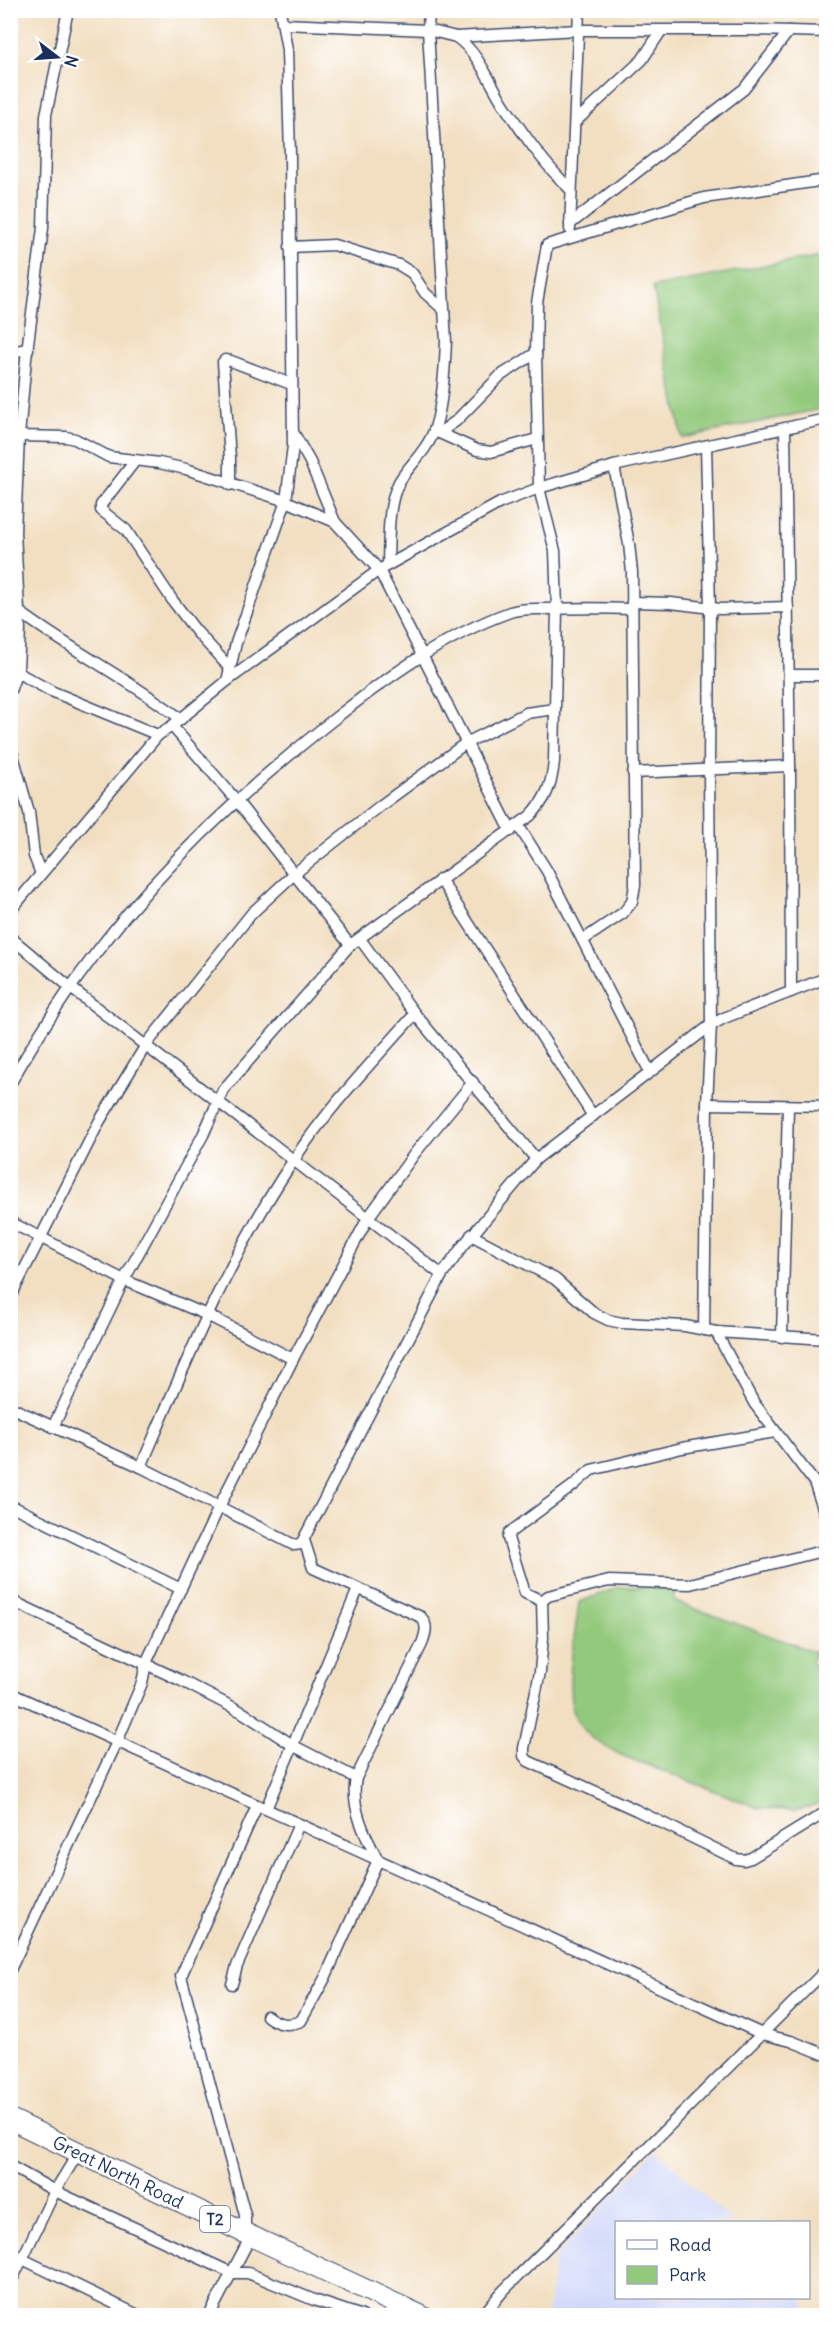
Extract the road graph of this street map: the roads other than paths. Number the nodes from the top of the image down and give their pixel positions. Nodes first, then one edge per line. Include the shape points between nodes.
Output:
1 (68, 10) edge
2 (280, 10) edge
3 (429, 10) edge
4 (579, 10) edge
5 (283, 24) junction
6 (428, 30) junction
7 (578, 30) junction
8 (662, 31) junction
9 (789, 31) junction
10 (826, 32) edge
11 (456, 37) junction
12 (575, 122) junction
13 (826, 180) edge
14 (570, 189) junction
15 (570, 224) junction
16 (570, 238) junction
17 (290, 246) junction
18 (444, 310) junction
19 (28, 349) junction
20 (10, 352) edge
21 (536, 353) junction
22 (291, 384) junction
23 (826, 419) edge
24 (785, 428) junction
25 (293, 432) junction
26 (437, 432) junction
27 (15, 435) edge
28 (537, 440) junction
29 (706, 446) junction
30 (135, 461) junction
31 (614, 466) junction
32 (230, 484) junction
33 (539, 488) junction
34 (286, 501) junction
35 (335, 522) junction
36 (383, 567) junction
37 (632, 605) junction
38 (557, 608) junction
39 (710, 608) junction
40 (788, 608) junction
41 (21, 613) junction
42 (422, 655) junction
43 (230, 667) junction
44 (13, 670) edge
45 (789, 675) junction
46 (826, 675) edge
47 (227, 681) junction
48 (10, 691) edge
49 (555, 709) junction
50 (181, 719) junction
51 (172, 726) junction
52 (158, 735) junction
53 (466, 743) junction
54 (10, 744) edge
55 (790, 766) junction
56 (709, 769) junction
57 (633, 773) junction
58 (236, 800) junction
59 (515, 828) junction
60 (41, 874) junction
61 (294, 874) junction
62 (440, 879) junction
63 (10, 912) edge
64 (10, 937) edge
65 (583, 940) junction
66 (355, 942) junction
67 (826, 978) edge
68 (71, 988) junction
69 (791, 992) junction
70 (415, 1014) junction
71 (711, 1025) junction
72 (146, 1045) junction
73 (651, 1072) junction
74 (473, 1082) junction
75 (10, 1084) edge
76 (217, 1100) junction
77 (707, 1104) junction
78 (788, 1106) junction
79 (826, 1106) edge
80 (593, 1116) junction
81 (536, 1159) junction
82 (294, 1160) junction
83 (368, 1218) junction
84 (10, 1222) edge
85 (471, 1235) junction
86 (40, 1237) junction
87 (442, 1275) junction
88 (124, 1280) junction
89 (10, 1298) edge
90 (207, 1316) junction
91 (704, 1330) junction
92 (716, 1332) junction
93 (782, 1337) junction
94 (826, 1339) edge
95 (293, 1359) junction
96 (10, 1407) edge
97 (53, 1427) junction
98 (775, 1432) junction
99 (141, 1467) junction
100 (10, 1505) edge
101 (219, 1507) junction
102 (826, 1517) edge
103 (304, 1540) junction
104 (826, 1550) edge
105 (181, 1589) junction
106 (358, 1589) junction
107 (10, 1600) edge
108 (542, 1601) junction
109 (146, 1663) junction
110 (10, 1693) edge
111 (117, 1742) junction
112 (294, 1746) junction
113 (356, 1778) junction
114 (262, 1807) junction
115 (826, 1812) edge
116 (299, 1824) junction
117 (378, 1860) junction
118 (10, 1970) edge
119 (824, 1976) edge
120 (232, 1984) dead end
121 (267, 2016) dead end
122 (762, 2034) junction
123 (826, 2055) edge
124 (10, 2119) edge
125 (78, 2153) junction
126 (10, 2166) edge
127 (55, 2191) junction
128 (248, 2235) junction
129 (10, 2253) edge
130 (23, 2258) junction
131 (232, 2273) junction
132 (10, 2284) edge
133 (140, 2316) edge
134 (209, 2316) edge
135 (362, 2316) edge
136 (422, 2316) edge
137 (482, 2316) edge

1 - 19 street via 46,116 43,228
2 - 5 street
3 - 6 street
4 - 7 street
5 - 6 street
5 - 17 street via 288,71
6 - 11 street
6 - 18 street
7 - 8 street
7 - 11 street
7 - 12 street
8 - 9 street
8 - 12 street via 642,60
9 - 10 street
9 - 15 street via 744,89
11 - 14 street via 468,47 544,163
12 - 14 street
13 - 16 street via 704,198
14 - 15 street
15 - 16 street
16 - 21 street via 547,245 537,303
17 - 18 street via 334,245 399,264
17 - 22 street
18 - 26 street via 445,364
19 - 20 street
19 - 27 street
21 - 26 street via 488,385 456,421
21 - 28 street
22 - 25 street
22 - 32 street via 231,361 223,362
23 - 24 street
24 - 29 street
24 - 40 street
25 - 34 street
25 - 35 street
26 - 28 street via 491,452
26 - 36 street via 399,481
27 - 30 street via 66,437 109,457
27 - 41 street via 15,532
28 - 33 street
29 - 31 street
29 - 39 street
30 - 32 street via 173,466
30 - 43 street via 101,510 126,530 178,609
31 - 33 street
31 - 37 street via 631,557
32 - 34 street
33 - 36 street via 500,503
33 - 38 street via 555,551
34 - 35 street
34 - 43 street
35 - 36 street
36 - 42 street
36 - 47 street
37 - 38 street
37 - 39 street via 671,603
37 - 57 street
38 - 42 street via 511,612
38 - 49 street
39 - 40 street
39 - 56 street
40 - 45 street
41 - 44 street via 18,668
41 - 50 street
42 - 53 street
42 - 58 street via 357,701
43 - 47 street
44 - 48 street
44 - 52 street via 51,691
45 - 46 street
45 - 55 street
47 - 50 street
49 - 53 street via 519,715
49 - 59 street via 552,779 547,795
50 - 51 street
51 - 52 street
51 - 58 street
52 - 60 street
53 - 59 street
53 - 61 street
54 - 60 street
55 - 56 street
55 - 69 street
56 - 57 street
56 - 71 street
57 - 65 street via 632,902 623,913
58 - 61 street
58 - 68 street via 138,900 99,946
59 - 62 street
59 - 65 street via 547,871
60 - 63 street
61 - 66 street
61 - 72 street via 252,913
62 - 66 street
62 - 80 street
64 - 68 street
65 - 73 street
66 - 70 street
66 - 76 street via 273,1031
67 - 69 street
68 - 72 street
68 - 75 street
69 - 71 street via 739,1010
70 - 74 street
70 - 82 street via 352,1084
71 - 73 street
71 - 77 street
72 - 76 street
72 - 86 street via 99,1122
73 - 80 street
74 - 81 street
74 - 83 street
76 - 82 street
76 - 88 street via 203,1135
77 - 78 street
77 - 91 street
78 - 79 street
78 - 93 street
80 - 81 street
81 - 85 street
82 - 83 street
82 - 90 street via 238,1252
83 - 87 street
83 - 95 street
84 - 86 street
85 - 87 street
85 - 91 street via 555,1279 594,1313 608,1320
86 - 88 street
86 - 89 street
87 - 103 street
88 - 90 street
88 - 97 street
90 - 95 street
90 - 99 street
91 - 92 street
92 - 93 street
92 - 98 street via 754,1403
93 - 94 street
95 - 101 street
96 - 97 street
97 - 99 street
98 - 102 street via 814,1482
98 - 108 street via 682,1448 591,1470 508,1533 525,1593
99 - 101 street
100 - 105 street
101 - 103 street via 294,1545
101 - 105 street
103 - 106 street via 313,1568
104 - 108 street via 690,1584 609,1581 548,1596
105 - 109 street
106 - 112 street
106 - 113 street via 420,1617 426,1630
107 - 109 street
108 - 115 street via 540,1672 524,1748 528,1761 736,1859 751,1858
109 - 111 street via 142,1683
109 - 112 street via 242,1712
110 - 111 street
111 - 114 street
111 - 118 street
112 - 113 street
112 - 114 street
113 - 117 street via 363,1832
114 - 116 street
114 - 128 street via 181,1977
116 - 117 street
116 - 120 street
117 - 121 street via 325,1978 301,2021 285,2025
117 - 122 street
119 - 122 street
122 - 123 street
122 - 137 street
124 - 125 highway, Great North Road / T2
125 - 127 street
125 - 128 highway, Great North Road / T2
126 - 127 street
127 - 130 street
127 - 131 street
128 - 131 street
128 - 136 highway, Great North Road / T2
129 - 130 street
130 - 132 street
130 - 133 street
131 - 134 street
131 - 135 street via 248,2272

